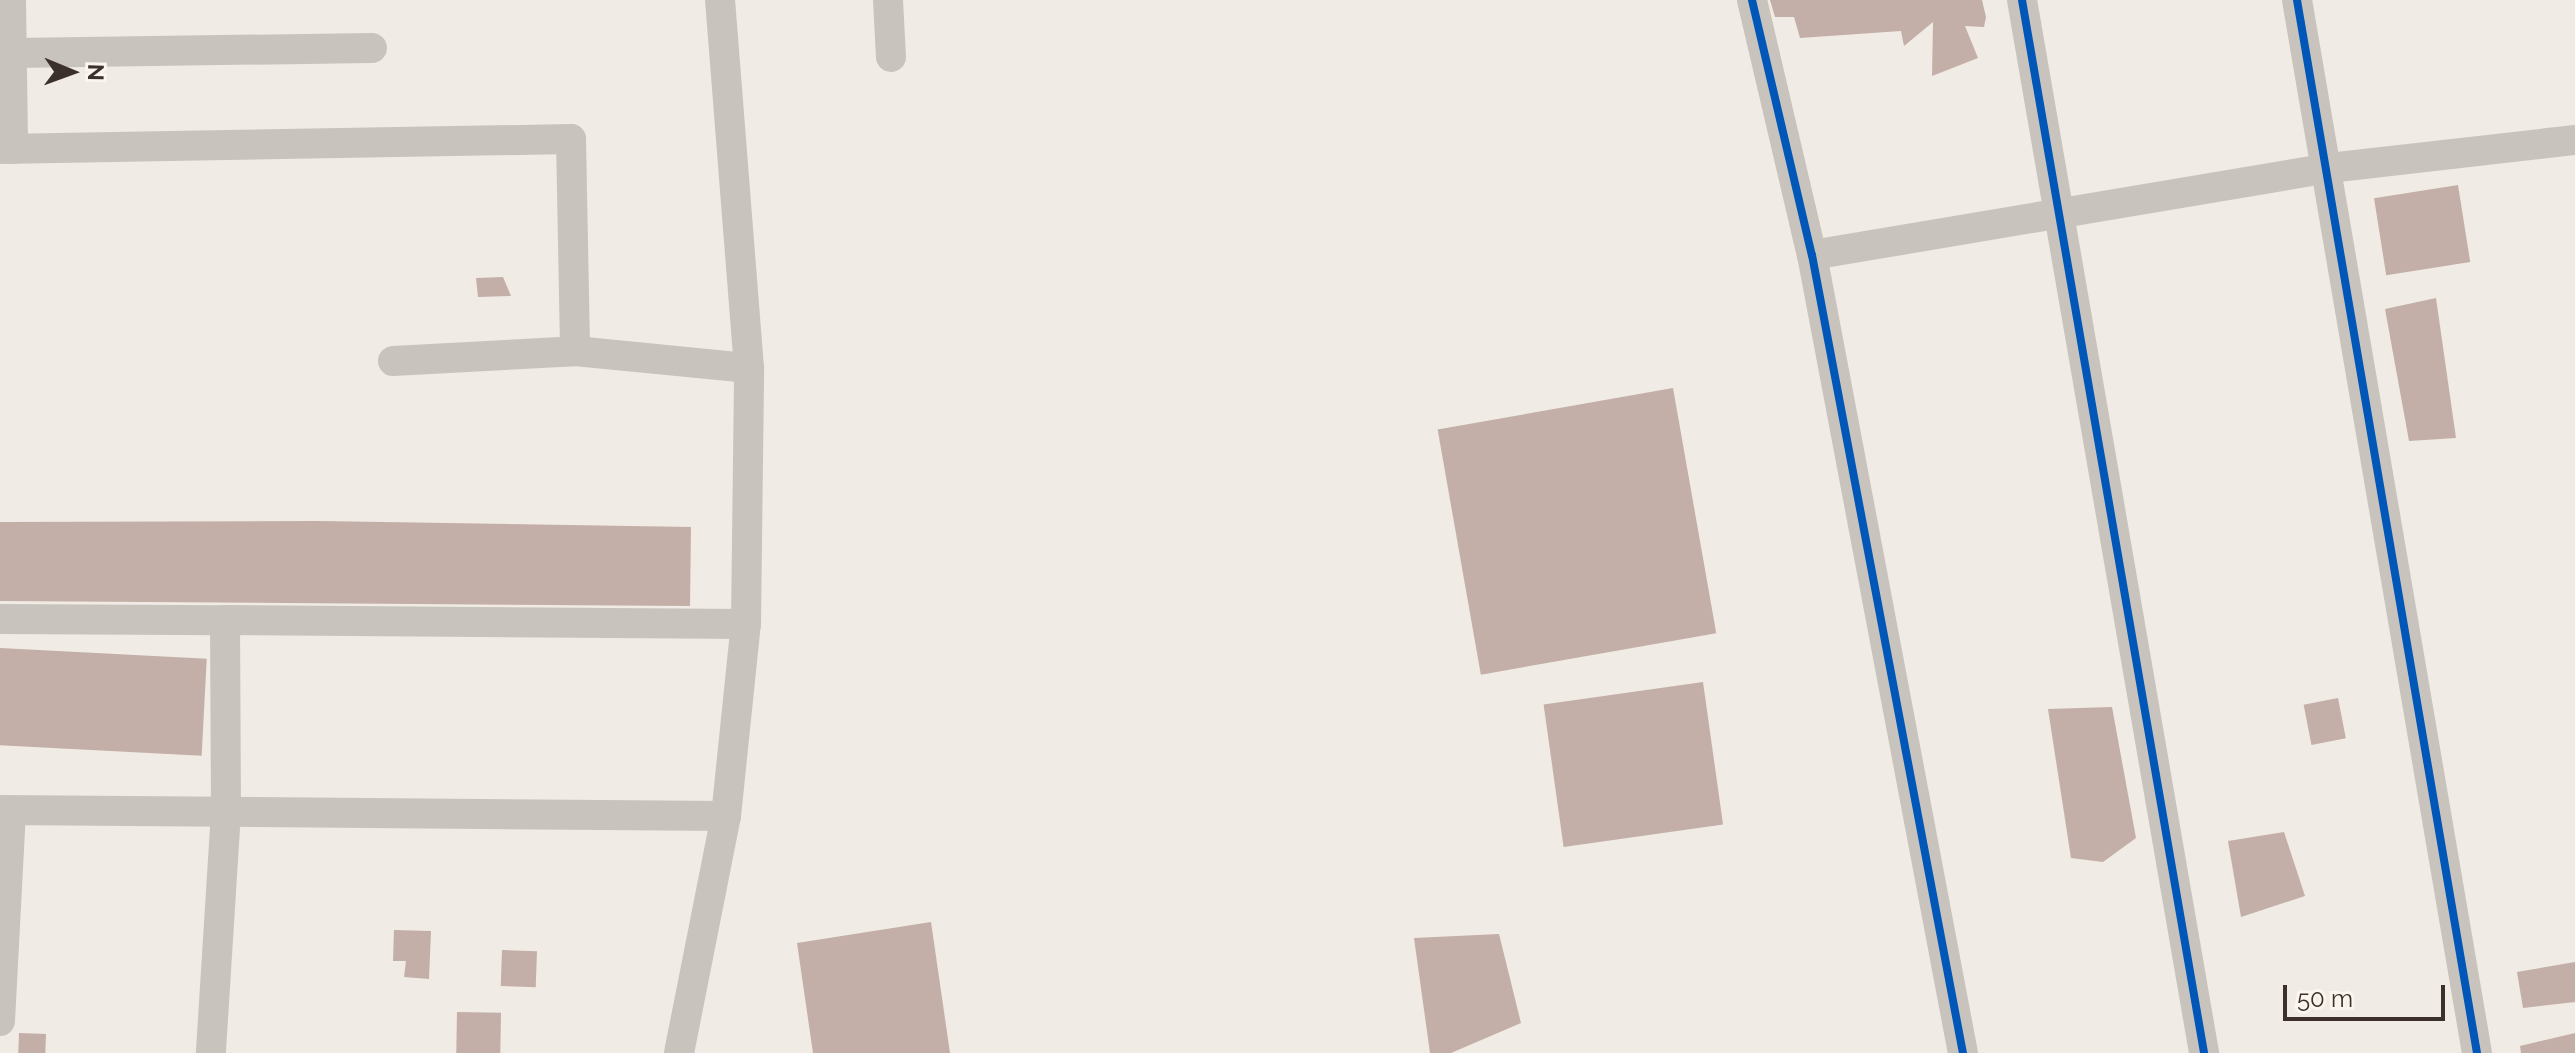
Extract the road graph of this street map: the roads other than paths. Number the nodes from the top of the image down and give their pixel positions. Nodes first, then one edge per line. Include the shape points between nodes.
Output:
1 (11, 0) edge
2 (720, 0) edge
3 (888, 0) edge
4 (1752, 0) edge
5 (2022, 0) edge
6 (2297, 0) edge
7 (372, 48) dead end
8 (13, 53) junction
9 (891, 57) dead end
10 (2575, 140) edge
11 (6, 149) edge
12 (2329, 168) junction
13 (2064, 212) junction
14 (1812, 255) junction
15 (575, 351) junction
16 (393, 361) dead end
17 (749, 368) junction
18 (0, 619) edge
19 (225, 620) junction
20 (746, 624) junction
21 (5, 810) edge
22 (226, 812) junction
23 (726, 816) junction
24 (0, 1021) edge
25 (211, 1053) edge
26 (679, 1053) edge
27 (1963, 1053) edge
28 (2204, 1053) edge
29 (2477, 1053) edge

1 - 8 street
2 - 17 street
3 - 9 street
4 - 14 street
5 - 13 street
6 - 12 street
7 - 8 street
8 - 11 street
10 - 12 street
11 - 15 street via 571,139
12 - 13 street
12 - 29 street
13 - 14 street
13 - 28 street
14 - 27 street
15 - 16 street
15 - 17 street
17 - 20 street
18 - 19 street
19 - 20 street
19 - 22 street
20 - 23 street
21 - 22 street
21 - 24 street
22 - 23 street
22 - 25 street
23 - 26 street

